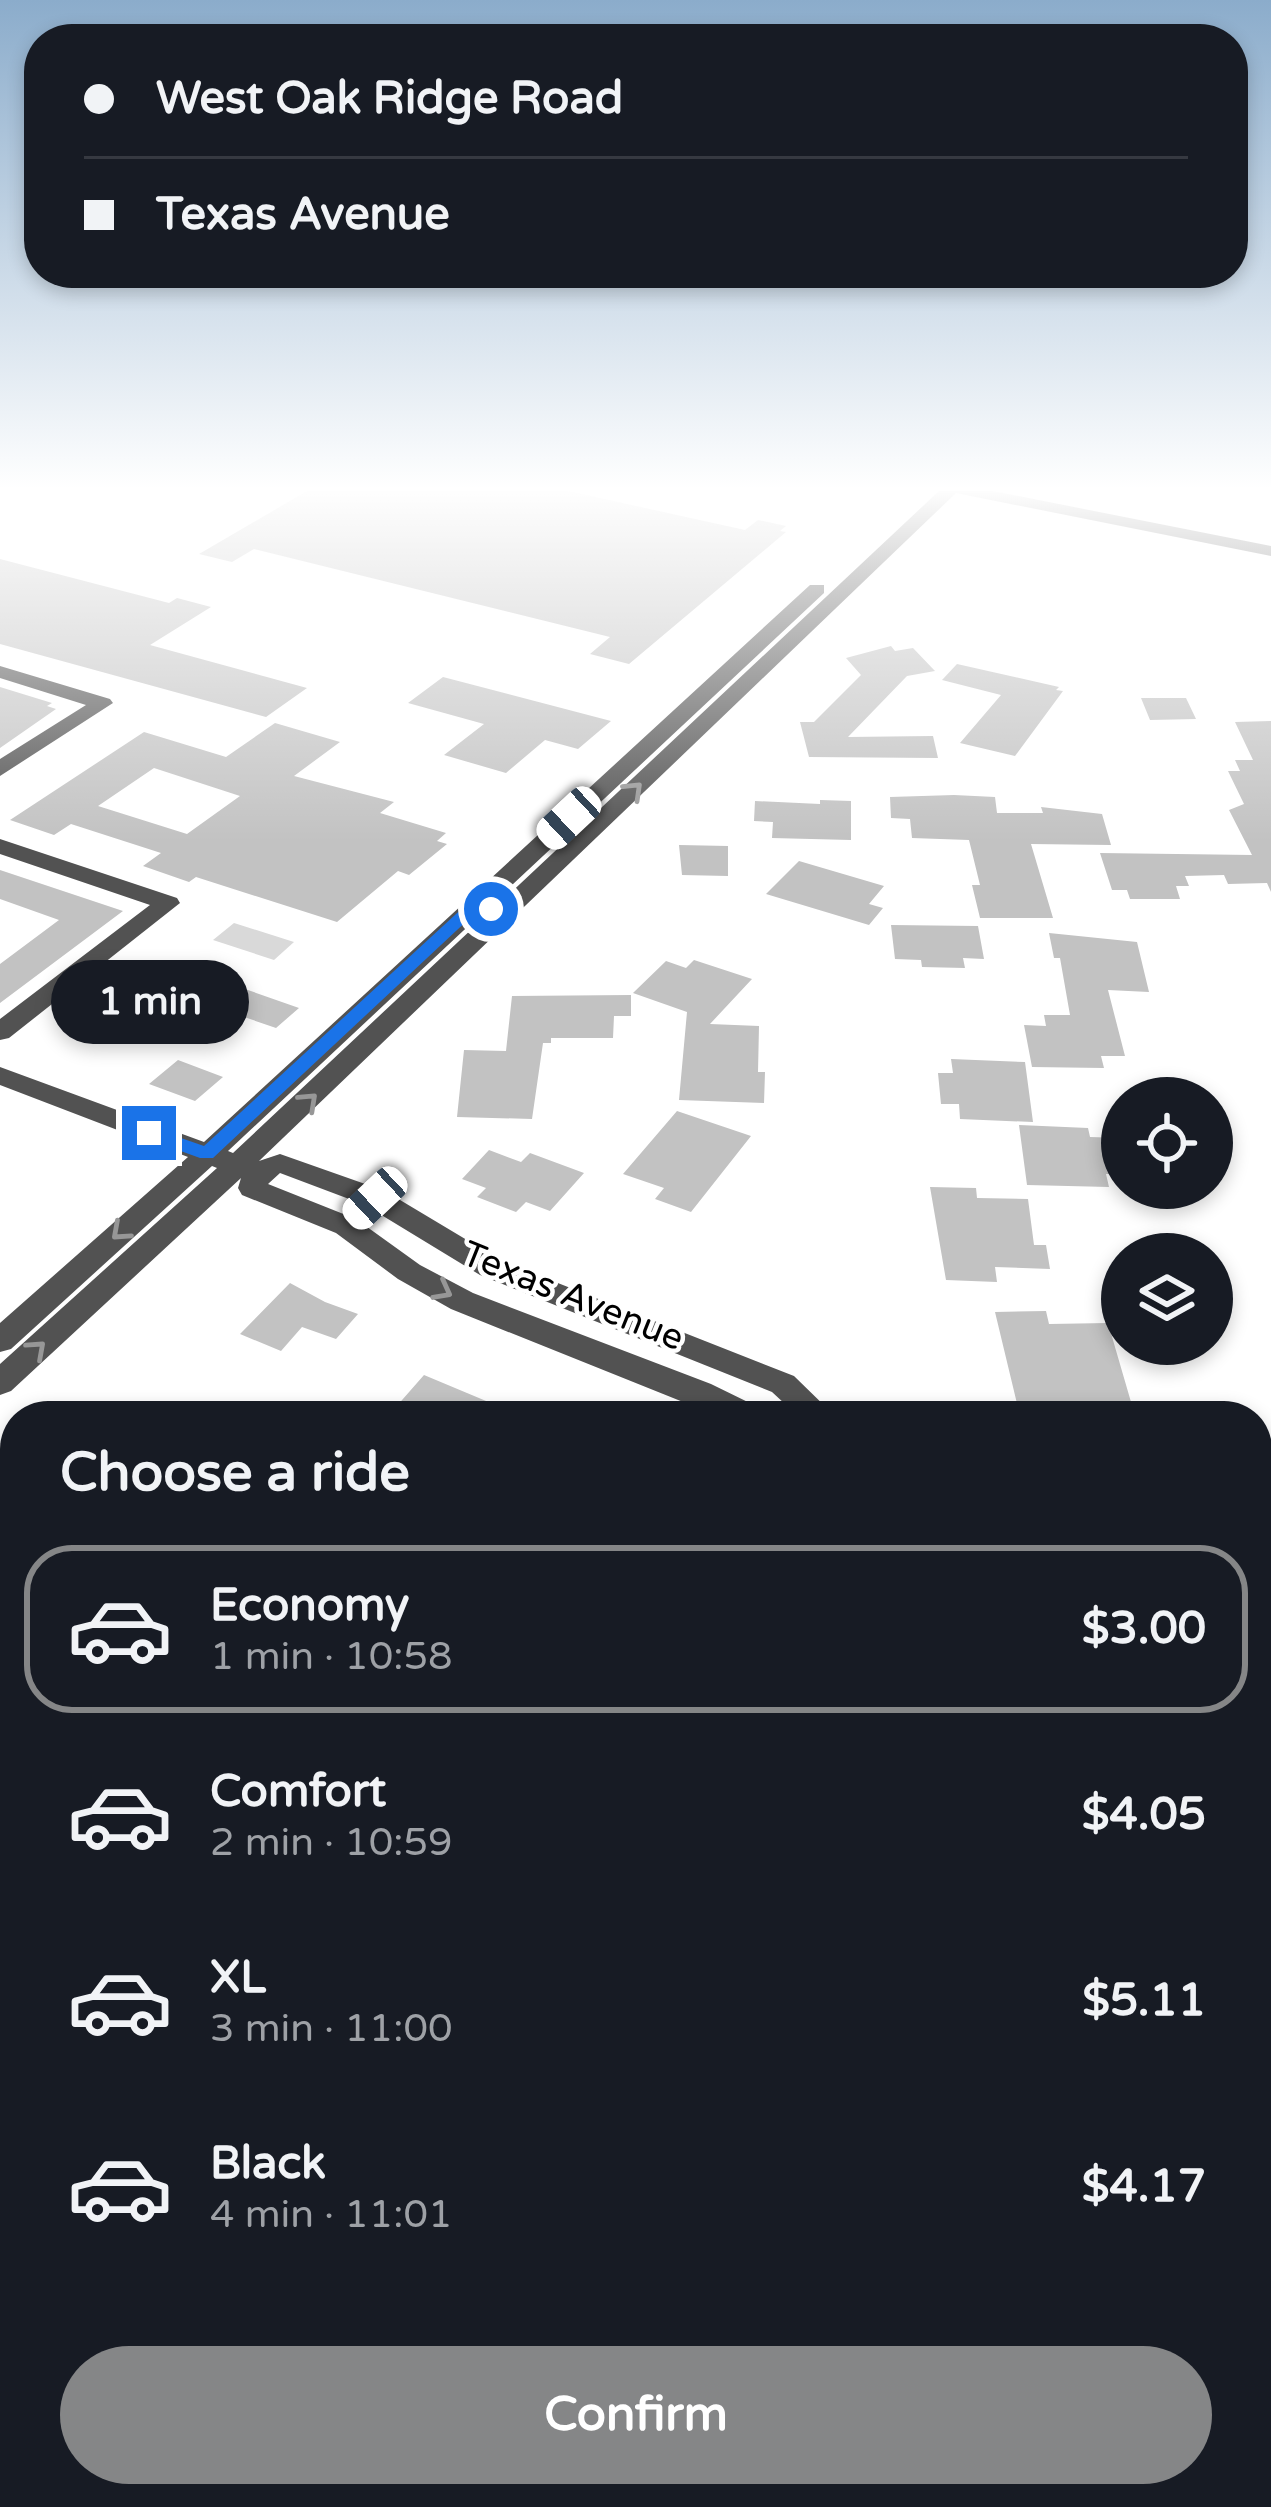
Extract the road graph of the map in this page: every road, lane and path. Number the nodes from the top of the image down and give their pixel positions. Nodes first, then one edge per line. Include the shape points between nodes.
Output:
1 (797, 608) edge
2 (827, 608) edge
3 (0, 672) edge
4 (680, 715) junction
5 (666, 758) junction
6 (0, 769) edge
7 (0, 846) edge
8 (487, 894) junction
9 (436, 976) junction
10 (0, 1032) edge
11 (0, 1075) edge
12 (207, 1154) junction
13 (247, 1169) junction
14 (375, 1198) junction
15 (346, 1226) junction
16 (521, 1281) junction
17 (492, 1312) junction
18 (0, 1340) edge
19 (725, 1358) junction
20 (0, 1383) edge
21 (700, 1392) junction
22 (717, 1401) edge
23 (802, 1401) edge

1 - 4 street
2 - 5 street
3 - 6 street via 103,703
4 - 5 street via 692,719
4 - 8 street
9 -> 5 street
7 - 10 street via 168,903
8 - 9 street via 496,904 437,960
8 - 12 street
13 -> 9 street
11 - 12 street, Texas Avenue
12 - 13 street, Texas Avenue
12 -> 18 street
13 - 14 street, Texas Avenue via 280,1162
13 - 15 street, Texas Avenue via 252,1189
20 -> 13 street
14 - 15 street
14 - 16 street, Texas Avenue
15 -> 17 street, Texas Avenue via 422,1280
16 - 17 street
16 - 19 street, Texas Avenue
17 - 21 street, Texas Avenue
19 - 21 street
19 - 23 street, Texas Avenue
21 - 22 street, Texas Avenue

